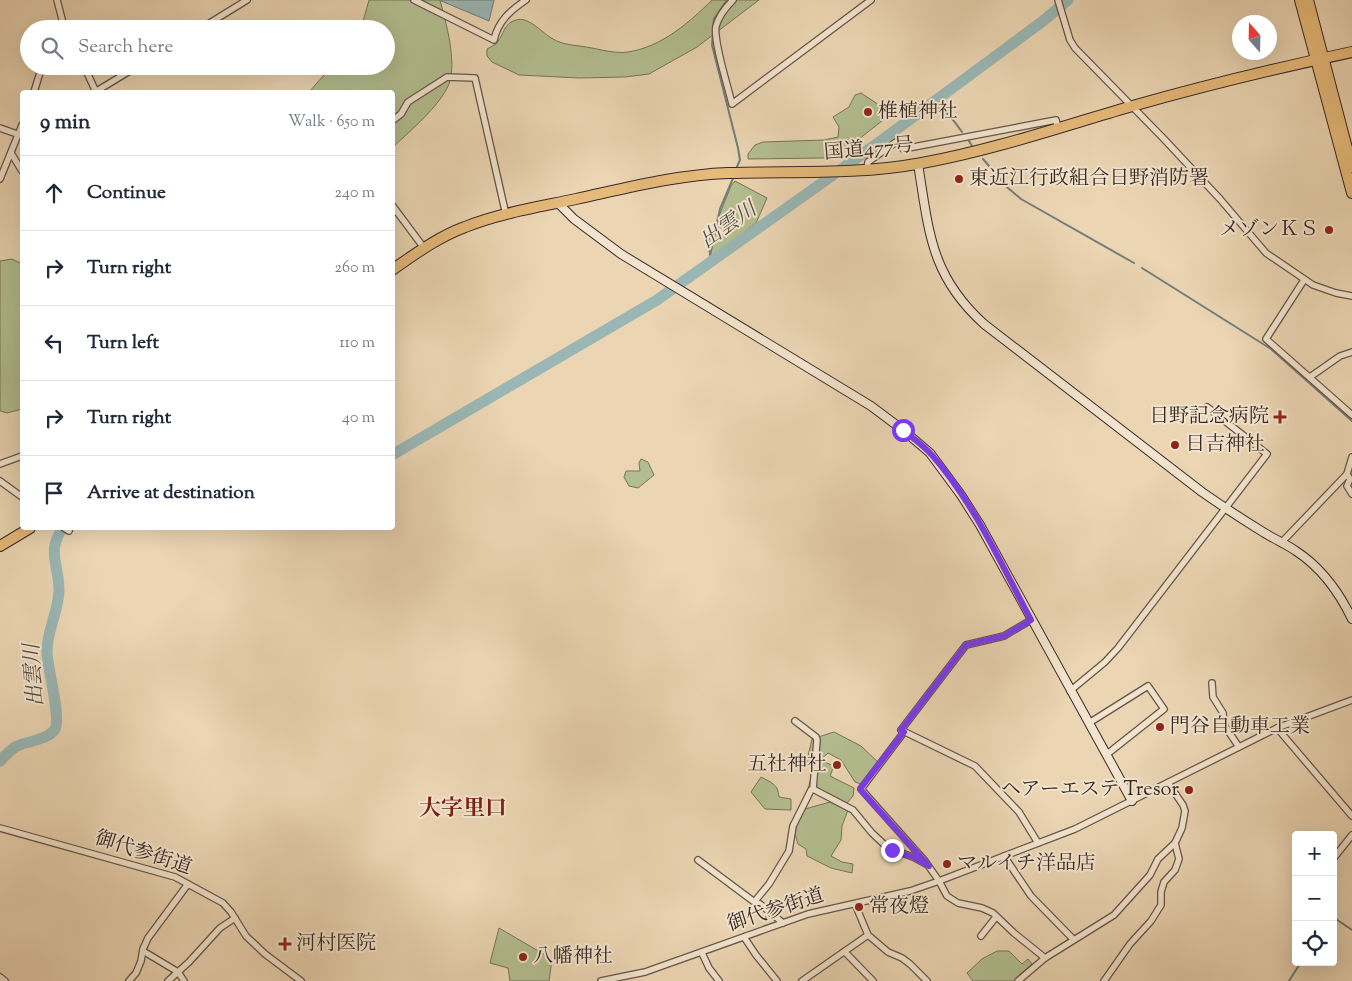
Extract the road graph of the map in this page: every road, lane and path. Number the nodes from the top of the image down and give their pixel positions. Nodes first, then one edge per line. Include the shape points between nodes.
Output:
1 (57, 0) edge
2 (247, 0) edge
3 (414, 0) edge
4 (526, 0) edge
5 (733, 0) edge
6 (871, 0) edge
7 (1058, 0) edge
8 (1300, 0) edge
9 (1308, 0) edge
10 (63, 20) edge
11 (215, 20) edge
12 (1352, 52) edge
13 (1320, 59) junction
14 (39, 75) edge
15 (88, 75) edge
16 (123, 75) edge
17 (35, 90) edge
18 (95, 90) edge
19 (99, 90) edge
20 (1132, 106) junction
21 (395, 119) edge
22 (0, 128) edge
23 (1058, 128) junction
24 (20, 135) edge
25 (20, 137) edge
26 (11, 153) junction
27 (918, 164) junction
28 (1352, 167) edge
29 (20, 168) edge
30 (863, 170) junction
31 (0, 179) edge
32 (1352, 193) edge
33 (558, 203) junction
34 (395, 209) edge
35 (506, 215) junction
36 (424, 248) junction
37 (395, 268) edge
38 (1304, 280) junction
39 (1352, 296) edge
40 (1352, 352) edge
41 (1310, 377) junction
42 (1207, 407) dead end
43 (1352, 415) edge
44 (20, 457) edge
45 (1352, 457) edge
46 (0, 464) edge
47 (1347, 474) junction
48 (0, 480) edge
49 (1352, 494) edge
50 (20, 495) edge
51 (1225, 508) junction
52 (27, 530) edge
53 (1281, 543) junction
54 (0, 546) edge
55 (1352, 619) edge
56 (1031, 620) junction
57 (1212, 683) dead end
58 (1070, 691) junction
59 (1352, 700) edge
60 (795, 721) dead end
61 (1089, 723) junction
62 (1277, 728) junction
63 (904, 732) junction
64 (1238, 747) junction
65 (1106, 755) junction
66 (1168, 783) junction
67 (813, 789) junction
68 (1132, 801) junction
69 (1352, 816) edge
70 (0, 828) edge
71 (1352, 835) edge
72 (1175, 842) junction
73 (1038, 843) junction
74 (1337, 855) edge
75 (1004, 856) junction
76 (698, 860) dead end
77 (929, 866) junction
78 (939, 881) junction
79 (188, 884) junction
80 (755, 901) junction
81 (855, 904) junction
82 (996, 917) junction
83 (235, 918) junction
84 (783, 924) junction
85 (868, 935) junction
86 (981, 936) dead end
87 (744, 937) junction
88 (1073, 939) junction
89 (143, 952) junction
90 (845, 952) junction
91 (702, 953) junction
92 (1045, 958) junction
93 (178, 972) junction
94 (868, 976) junction
95 (0, 978) edge
96 (616, 980) edge
97 (5, 981) edge
98 (129, 981) edge
99 (168, 981) edge
100 (184, 981) edge
101 (301, 981) edge
102 (601, 981) edge
103 (719, 981) edge
104 (777, 981) edge
105 (802, 981) edge
106 (863, 981) edge
107 (873, 981) edge
108 (927, 981) edge
109 (1018, 981) edge
110 (1104, 981) edge

1 - 10 street
2 - 11 street
3 - 4 street via 494,40 502,20
5 - 6 street via 716,27 716,42 732,104
7 - 20 street via 1075,48
8 - 13 highway
9 - 13 highway
12 - 13 highway, 国道477号
13 - 20 highway, 国道477号
13 - 28 highway
13 - 32 highway
14 - 17 street
15 - 18 street
16 - 19 street
20 - 23 highway, 国道477号
20 - 38 street via 1261,248
21 - 35 street via 408,102 447,77 475,78
22 - 24 street
23 - 27 highway, 国道477号 via 969,154
23 - 30 street via 1056,120 903,149 896,142 868,162
25 - 26 street
26 - 29 street
26 - 31 street
27 - 30 highway, 国道477号
27 - 51 street via 934,251 944,275 970,312
30 - 33 highway, 国道477号 via 729,173 661,179
33 - 35 highway, 国道477号
33 - 56 street via 621,254 871,406 930,453 976,518
34 - 36 street
35 - 36 highway, 国道477号 via 464,227
36 - 37 highway, 国道477号
38 - 39 street
38 - 41 street via 1266,339
40 - 41 street via 1340,356
41 - 43 street
42 - 51 street via 1268,454
44 - 46 street
45 - 47 street
47 - 49 street via 1350,479 1347,486
47 - 53 street
48 - 50 street
51 - 53 street
51 - 58 street via 1118,648
52 - 54 highway
53 - 55 street via 1302,555 1323,574
56 - 58 street
56 - 63 street via 1004,636 966,645 901,730
57 - 64 street via 1224,725
58 - 61 street
59 - 62 street
60 - 67 street via 817,740
61 - 65 street
61 - 65 street via 1148,686 1164,709
62 - 64 street
62 - 69 street
63 - 73 street via 975,766 1019,812
63 - 77 street via 860,789
64 - 66 street
65 - 68 street
66 - 68 street
66 - 72 street via 1184,811 1182,828
67 - 77 street via 853,810 888,848
67 - 80 street via 793,826 789,851
68 - 73 street
70 - 79 street, 御代参街道 via 157,871
71 - 74 street
72 - 88 street via 1114,915
72 - 110 street via 1179,859 1175,870 1164,882 1161,905
73 - 75 street
75 - 78 street
75 - 88 street via 1031,896
76 - 80 street
77 - 78 street
78 - 81 street
78 - 82 street via 946,896 952,900 982,908
79 - 83 street, 御代参街道 via 224,903
79 - 89 street via 148,938
80 - 84 street
81 - 84 street, 御代参街道 via 808,914
81 - 85 street, 御代参街道
82 - 86 street
82 - 92 street
83 - 93 street via 220,928
83 - 101 street, 御代参街道 via 246,936
84 - 87 street, 御代参街道
85 - 90 street
85 - 108 street, 御代参街道 via 888,952 910,964
87 - 91 street, 御代参街道
87 - 104 street
88 - 92 street
89 - 93 street
89 - 98 street via 142,961
90 - 94 street
90 - 105 street
91 - 96 street, 御代参街道
91 - 103 street via 708,968
92 - 109 street
93 - 99 street
93 - 100 street
94 - 106 street
94 - 107 street
95 - 97 street
96 - 102 street, 御代参街道

